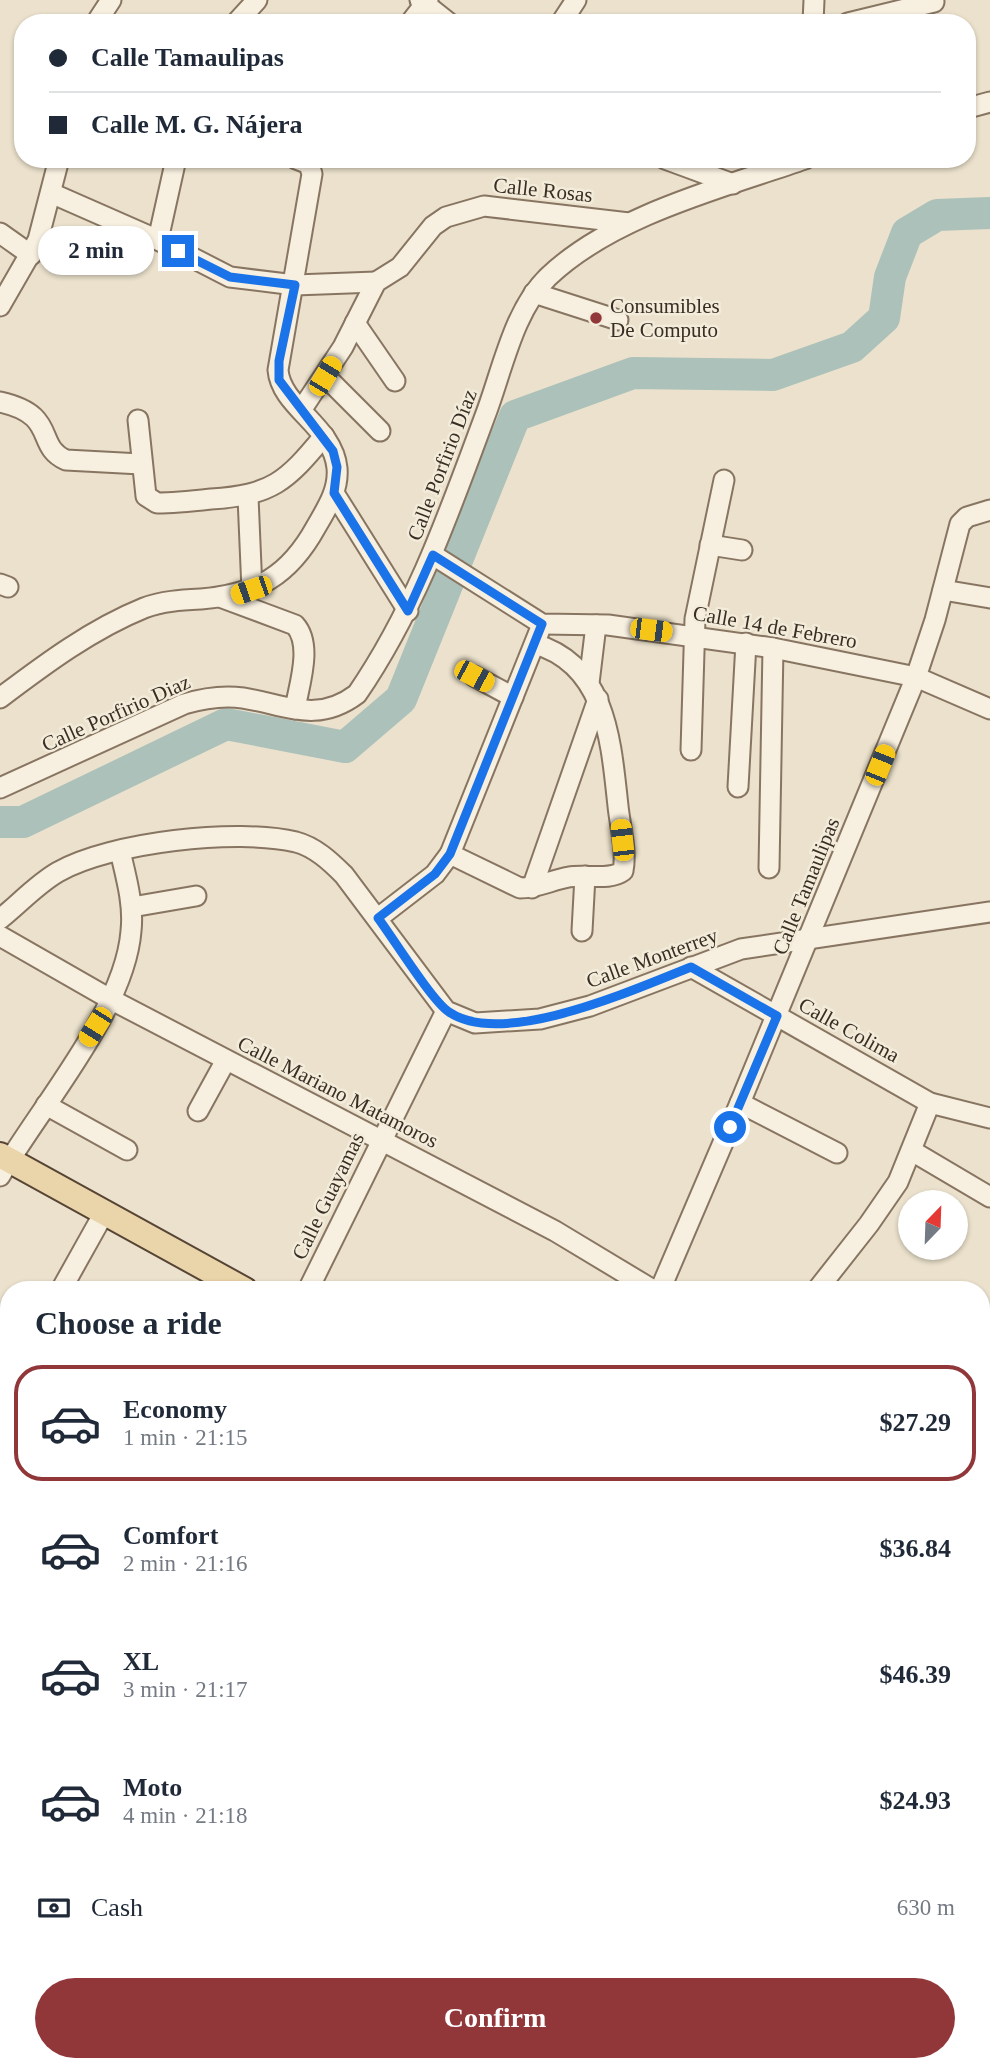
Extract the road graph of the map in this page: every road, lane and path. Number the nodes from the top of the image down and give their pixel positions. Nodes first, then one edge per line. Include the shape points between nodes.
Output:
1 (257, 0) edge
2 (424, 1) edge
3 (934, 1) edge
4 (244, 14) edge
5 (439, 14) edge
6 (883, 14) edge
7 (57, 168) edge
8 (174, 168) edge
9 (312, 168) edge
10 (689, 168) edge
11 (779, 168) edge
12 (733, 184) junction
13 (51, 193) junction
14 (629, 223) junction
15 (0, 233) edge
16 (158, 240) junction
17 (31, 254) junction
18 (376, 282) junction
19 (295, 285) junction
20 (534, 293) junction
21 (0, 306) edge
22 (618, 320) dead end
23 (355, 323) junction
24 (325, 376) junction
25 (395, 381) dead end
26 (0, 402) edge
27 (302, 409) junction
28 (138, 420) dead end
29 (380, 431) dead end
30 (324, 436) junction
31 (141, 464) junction
32 (724, 480) dead end
33 (334, 493) junction
34 (248, 497) junction
35 (990, 510) edge
36 (710, 545) junction
37 (742, 550) dead end
38 (433, 555) junction
39 (251, 590) junction
40 (943, 590) junction
41 (219, 597) junction
42 (990, 598) edge
43 (408, 611) junction
44 (542, 624) junction
45 (596, 625) junction
46 (694, 635) junction
47 (746, 643) junction
48 (534, 644) junction
49 (773, 648) junction
50 (474, 676) dead end
51 (916, 677) junction
52 (594, 691) junction
53 (513, 697) junction
54 (0, 698) edge
55 (295, 709) junction
56 (990, 709) edge
57 (691, 750) dead end
58 (738, 787) dead end
59 (0, 788) edge
60 (120, 851) junction
61 (450, 854) junction
62 (769, 868) dead end
63 (585, 876) junction
64 (532, 888) junction
65 (196, 896) dead end
66 (132, 907) junction
67 (990, 912) edge
68 (378, 918) junction
69 (0, 919) edge
70 (582, 930) dead end
71 (0, 936) edge
72 (810, 937) junction
73 (691, 967) junction
74 (110, 999) junction
75 (446, 1011) junction
76 (777, 1016) junction
77 (226, 1060) junction
78 (740, 1103) junction
79 (930, 1103) junction
80 (46, 1105) junction
81 (198, 1111) dead end
82 (990, 1118) edge
83 (380, 1139) junction
84 (127, 1150) dead end
85 (912, 1152) junction
86 (837, 1153) dead end
87 (3, 1164) edge
88 (990, 1197) edge
89 (104, 1213) junction
90 (66, 1281) edge
91 (229, 1281) edge
92 (312, 1281) edge
93 (638, 1281) edge
94 (664, 1281) edge
95 (824, 1281) edge

1 - 4 street
2 - 5 street
3 - 6 street
7 - 13 street
8 - 16 street
9 - 19 street
10 - 12 street
11 - 12 street, Calle Porfirio Díaz
12 - 14 street, Calle Porfirio Díaz
13 - 16 street
13 - 17 street
14 - 18 street, Calle Rosas via 506,207 463,209 433,226 400,267
14 - 20 street, Calle Porfirio Díaz via 562,265
15 - 17 street
16 - 19 street via 230,277
17 - 21 street
18 - 19 street
18 - 23 street, Calle Rosas
19 - 27 street via 278,370 284,391
20 - 22 street
20 - 38 street, Calle Porfirio Díaz via 512,340
23 - 24 street, Calle Rosas
23 - 25 street
24 - 27 street, Calle Rosas
24 - 29 street
26 - 31 street via 36,416 58,456 66,460
27 - 30 street
28 - 31 street
30 - 33 street via 337,467
30 - 34 street via 297,469 264,492
31 - 34 street via 146,496 157,503
32 - 36 street
33 - 39 street via 298,555 274,578
33 - 43 street
34 - 39 street
35 - 40 street, Calle Tamaulipas via 960,524
36 - 37 street
36 - 46 street
38 - 43 street, Calle Porfirio Díaz
38 - 44 street
39 - 41 street
40 - 42 street
40 - 51 street, Calle Tamaulipas
41 - 54 street via 168,601 116,620
41 - 55 street via 301,632 304,653
43 - 55 street, Calle Porfirio Díaz via 357,694 331,710
44 - 45 street, Calle 14 de Febrero
44 - 48 street
45 - 46 street, Calle 14 de Febrero
45 - 52 street
46 - 47 street, Calle 14 de Febrero
46 - 57 street
47 - 49 street, Calle 14 de Febrero
47 - 58 street
48 - 52 street via 568,660
48 - 53 street
49 - 51 street, Calle 14 de Febrero
49 - 62 street
50 - 53 street
51 - 56 street, Calle 14 de Febrero
51 - 72 street, Calle Tamaulipas
52 - 63 street via 611,742 624,865 619,874
52 - 64 street
53 - 61 street
55 - 59 street, Calle Porfirio Diaz via 242,698 206,697
60 - 66 street
60 - 68 street via 153,843 247,837 298,843 330,860
60 - 69 street via 59,872
61 - 64 street via 506,883
61 - 68 street via 435,874
63 - 64 street
63 - 70 street
65 - 66 street
66 - 74 street via 128,950
67 - 72 street, Calle Monterrey
68 - 75 street
71 - 74 street, Calle Mariano Matamoros
72 - 73 street, Calle Monterrey via 741,949
72 - 76 street, Calle Tamaulipas
73 - 75 street, Calle Monterrey via 590,1006 540,1019 475,1023
73 - 76 street, Calle Colima
74 - 77 street, Calle Mariano Matamoros
74 - 80 street
75 - 83 street, Calle Guayamas
76 - 78 street, Calle Tamaulipas
76 - 79 street, Calle Colima
77 - 81 street
77 - 83 street, Calle Mariano Matamoros
78 - 86 street
78 - 94 street, Calle Tamaulipas
79 - 82 street, Calle Colima
79 - 85 street
80 - 84 street
80 - 87 street
83 - 92 street, Calle Guayamas
83 - 93 street, Calle Mariano Matamoros via 555,1231
85 - 88 street
85 - 95 street via 885,1204
87 - 89 main road
89 - 90 street
89 - 91 main road

